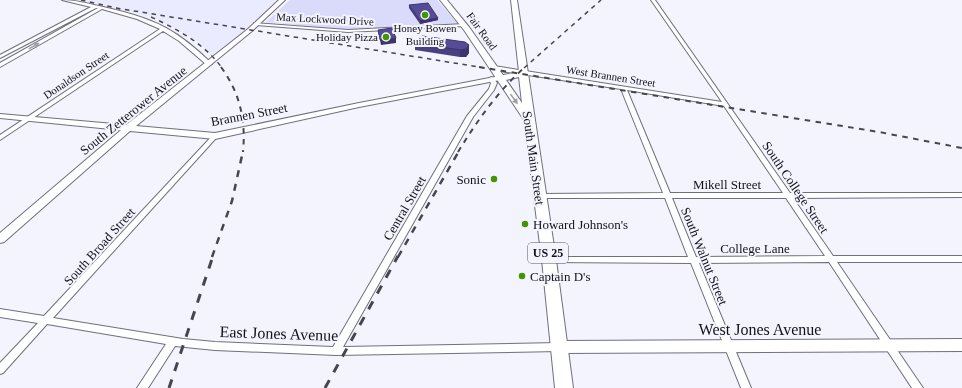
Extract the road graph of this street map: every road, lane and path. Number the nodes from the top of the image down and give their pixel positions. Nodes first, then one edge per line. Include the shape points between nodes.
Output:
1 (64, 0) edge
2 (282, 0) edge
3 (443, 0) edge
4 (514, 0) edge
5 (653, 0) edge
6 (94, 7) junction
7 (101, 8) junction
8 (256, 24) junction
9 (465, 26) junction
10 (164, 28) junction
11 (0, 57) edge
12 (209, 64) junction
13 (0, 65) edge
14 (494, 68) junction
15 (523, 74) junction
16 (495, 78) junction
17 (623, 88) junction
18 (725, 104) junction
19 (0, 116) edge
20 (27, 119) junction
21 (529, 119) junction
22 (128, 128) junction
23 (215, 136) junction
24 (0, 138) edge
25 (788, 195) junction
26 (962, 195) edge
27 (540, 196) junction
28 (668, 196) junction
29 (0, 239) edge
30 (693, 259) junction
31 (962, 259) edge
32 (549, 260) junction
33 (832, 260) junction
34 (0, 313) edge
35 (47, 321) junction
36 (173, 341) junction
37 (889, 345) junction
38 (962, 345) edge
39 (729, 346) junction
40 (559, 347) junction
41 (336, 351) junction
42 (0, 370) edge
43 (142, 388) edge
44 (564, 388) edge
45 (746, 388) edge
46 (918, 388) edge

1 - 6 street
2 - 8 street, South Zetterower Avenue
3 - 9 main road, Fair Road
4 - 15 main road, South Main Street / US 25
5 - 18 street, South College Street
6 - 7 street
6 - 11 street
7 - 10 street via 130,15
13 -> 7 street
8 - 9 street, Max Lockwood Drive via 348,31
8 - 12 street, South Zetterower Avenue
9 - 14 main road, Fair Road
10 - 12 street
10 - 20 street, Donaldson Street
12 - 22 street, South Zetterower Avenue
14 - 15 street, West Brannen Street
14 - 16 main road, Fair Road
15 - 16 main road
15 - 17 street, West Brannen Street
15 - 21 main road, South Main Street / US 25
16 -> 21 main road, Fair Road
16 - 23 street, Brannen Street via 262,124
16 - 41 street, Central Street via 492,89 470,116
17 - 18 street, West Brannen Street
17 - 28 street, South Walnut Street
18 - 25 street, South College Street
19 - 20 street, Brannen Street
20 - 22 street, Brannen Street
20 - 24 street, Donaldson Street
21 - 27 main road, South Main Street / US 25
22 - 23 street, Brannen Street
22 - 29 street, South Zetterower Avenue
23 - 35 street, South Broad Street
25 - 26 street, Mikell Street
25 - 28 street, Mikell Street
25 - 33 street, South College Street
27 - 28 street, Mikell Street
27 - 32 main road, South Main Street / US 25
28 - 30 street, South Walnut Street
30 - 32 street, College Lane
30 - 33 street, College Lane
30 - 39 street, South Walnut Street
31 - 33 street, College Lane
32 - 40 main road, South Main Street / US 25
33 - 37 street, South College Street
34 - 35 street, East Jones Avenue
35 - 36 street, East Jones Avenue
35 - 42 street, South Broad Street
36 - 41 street, East Jones Avenue via 215,346
36 - 43 street
37 - 38 street, West Jones Avenue
37 - 39 street, West Jones Avenue
37 - 46 street, South College Street
39 - 40 street, West Jones Avenue
39 - 45 street, South Walnut Street
40 - 41 street, East Jones Avenue
40 - 44 main road, South Main Street / US 25

